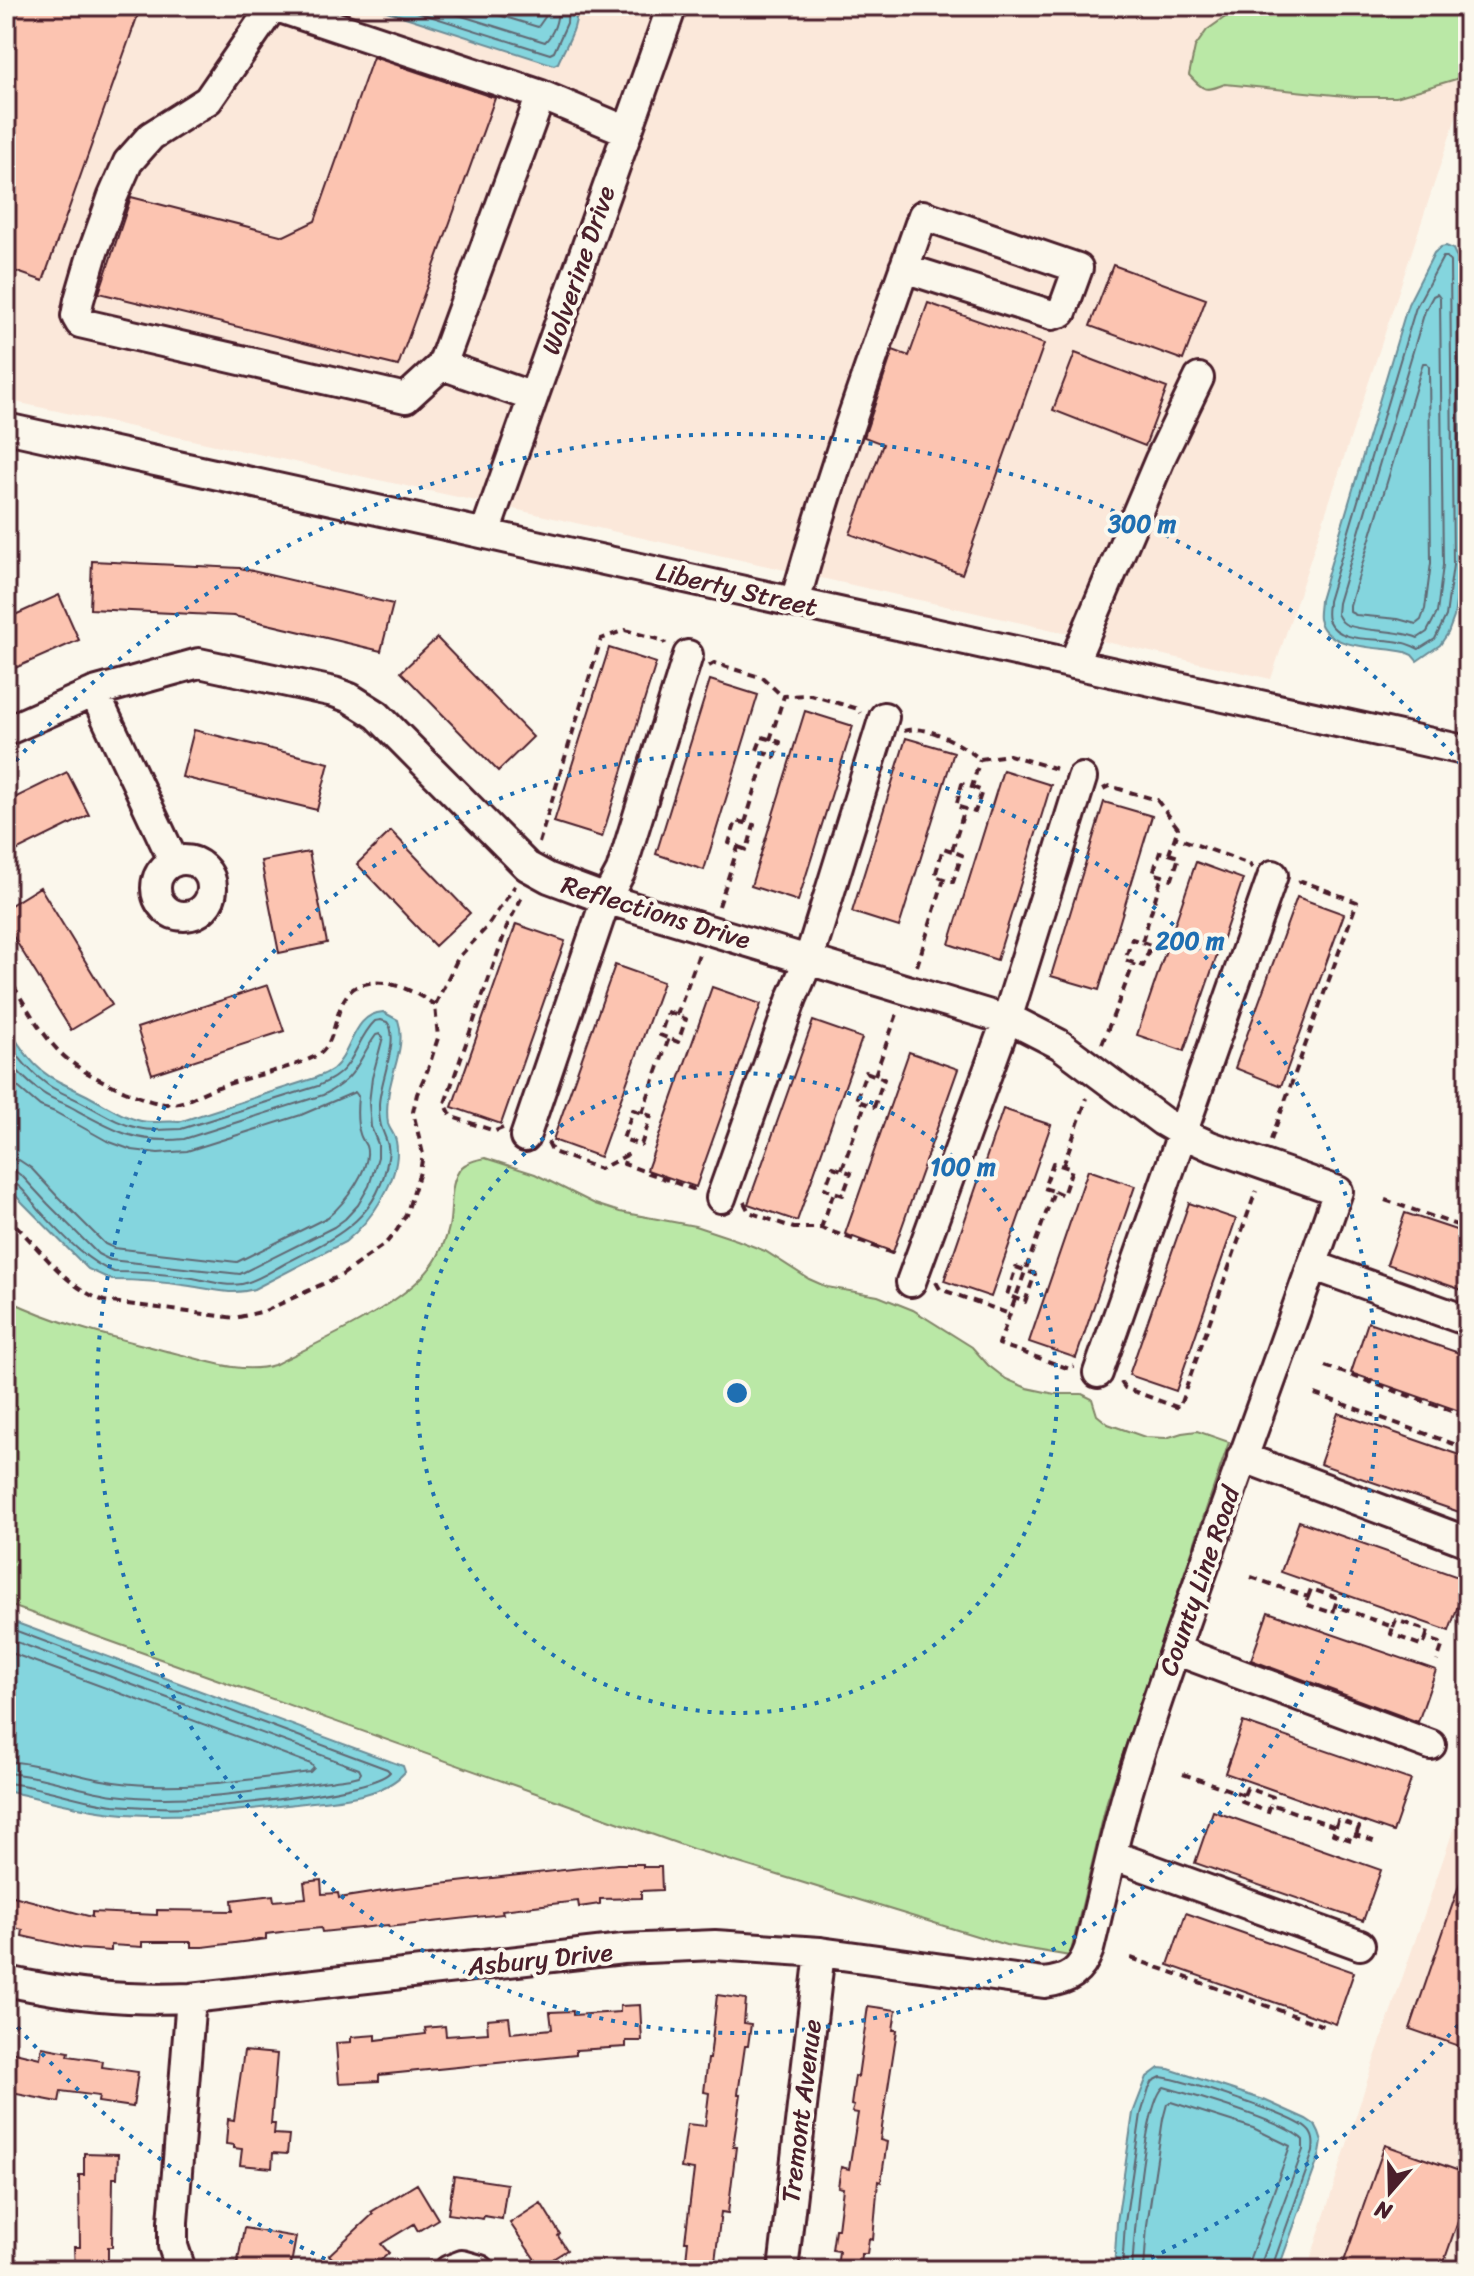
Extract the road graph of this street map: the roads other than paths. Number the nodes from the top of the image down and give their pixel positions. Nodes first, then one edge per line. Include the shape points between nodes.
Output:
1 (274, 6) edge
2 (672, 6) edge
3 (541, 95) junction
4 (627, 131) junction
5 (904, 268) junction
6 (442, 365) junction
7 (1199, 378) dead end
8 (533, 397) junction
9 (6, 428) edge
10 (485, 533) junction
11 (795, 602) junction
12 (685, 664) road end
13 (1073, 664) junction
14 (94, 692) junction
15 (882, 726) road end
16 (6, 731) edge
17 (1468, 751) edge
18 (1080, 786) road end
19 (174, 862) dead end
20 (1271, 882) road end
21 (606, 899) junction
22 (809, 959) junction
23 (1007, 1019) junction
24 (527, 1130) road end
25 (1183, 1133) junction
26 (723, 1191) road end
27 (1338, 1191) joint
28 (1312, 1265) junction
29 (923, 1281) road end
30 (1468, 1321) edge
31 (1098, 1373) dead end
32 (1242, 1457) junction
33 (1468, 1542) edge
34 (1175, 1650) junction
35 (1431, 1745) dead end
36 (1112, 1855) junction
37 (1360, 1945) dead end
38 (820, 1952) junction
39 (1074, 1974) joint
40 (6, 1981) edge
41 (191, 1998) junction
42 (181, 2270) edge
43 (449, 2270) edge
44 (480, 2270) edge
45 (783, 2270) edge

1 - 3 street
1 - 6 street via 208,100 151,136 128,162 93,252 76,316 80,323 406,398
2 - 4 street, Wolverine Drive
3 - 4 street
3 - 6 street
4 - 8 street, Wolverine Drive
5 - 5 street via 1052,315 1062,312 1078,268 923,215
5 - 11 street
6 - 8 street
7 - 13 street
8 - 10 street, Wolverine Drive
9 - 10 street, Liberty Street
10 - 11 street, Liberty Street
11 - 13 street, Liberty Street
12 - 21 street via 621,871
13 - 17 street, Liberty Street
14 - 16 street, Reflections Drive
14 - 19 street
14 - 21 street, Reflections Drive via 199,663 350,698 377,715 533,855 549,878
15 - 22 street
18 - 23 street
20 - 25 street
21 - 22 street, Reflections Drive
21 - 24 street
22 - 23 street, Reflections Drive
22 - 26 street
23 - 25 street, Reflections Drive via 1059,1044
23 - 29 street
25 - 27 street, Reflections Drive
25 - 31 street
27 - 28 street, County Line Road
28 - 30 street
28 - 32 street, County Line Road
32 - 33 street
32 - 34 street, County Line Road
34 - 35 street
34 - 36 street, County Line Road
36 - 37 street
36 - 39 street, County Line Road via 1089,1949
38 - 39 street, Asbury Drive via 1044,1983
38 - 41 street, Asbury Drive via 715,1945 623,1949
38 - 45 street, Tremont Avenue
40 - 41 street, Asbury Drive via 84,1996
41 - 42 street via 173,2222
43 - 44 street via 462,2265

